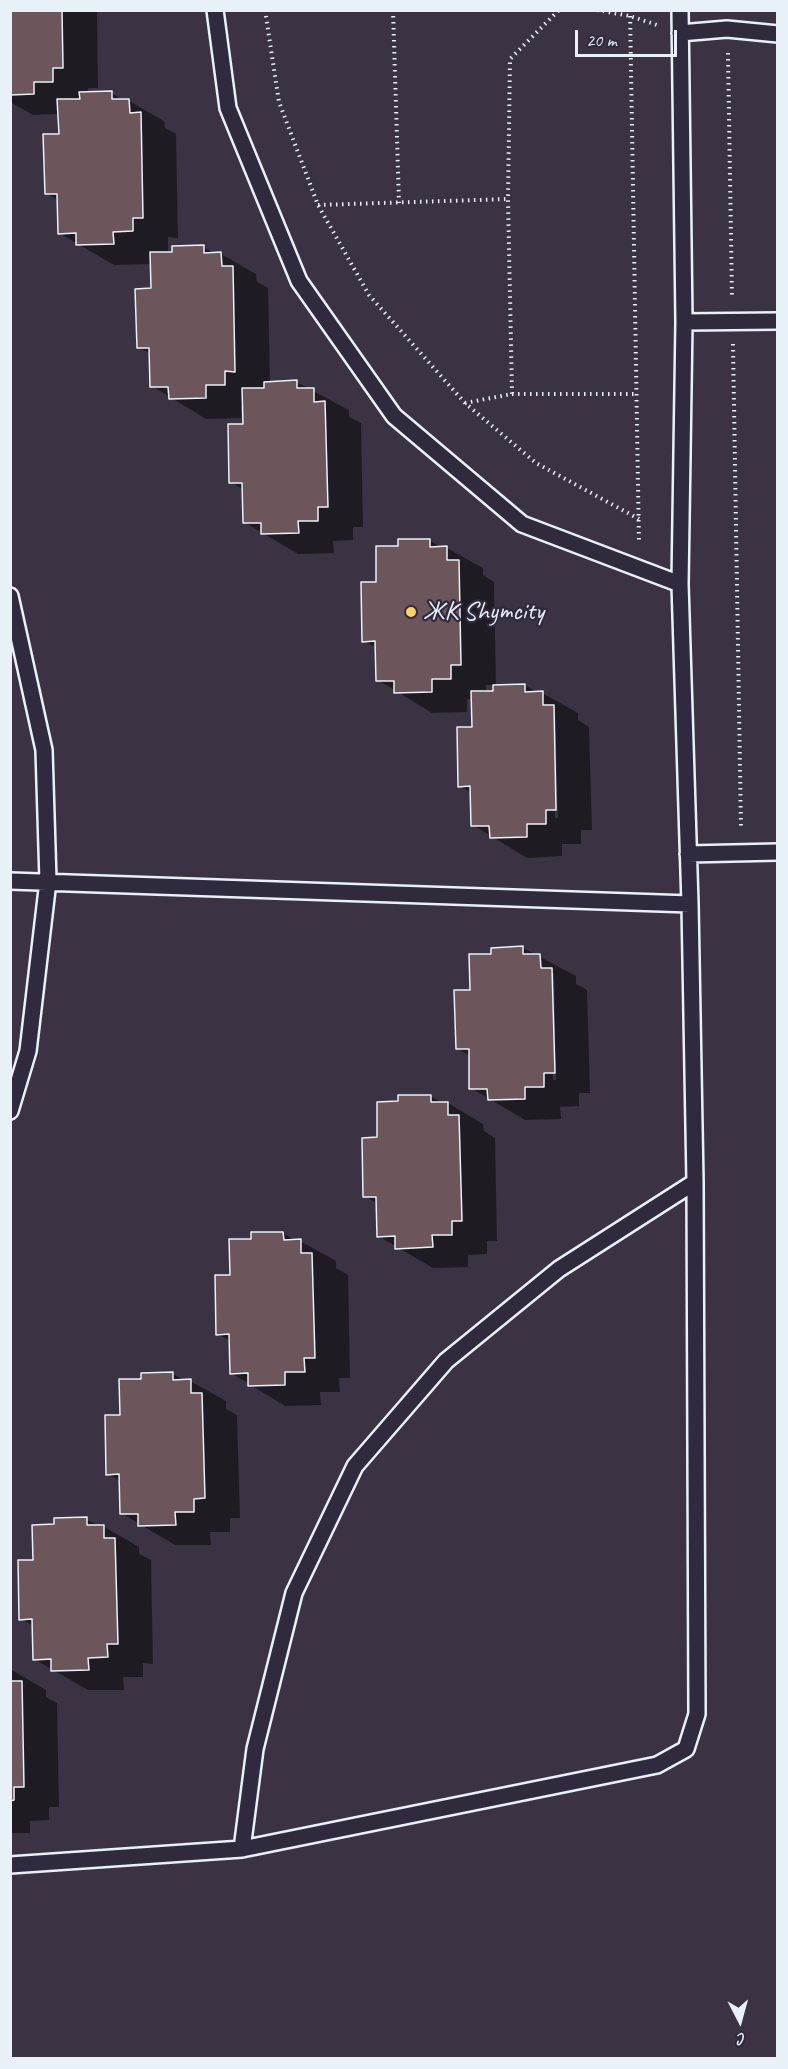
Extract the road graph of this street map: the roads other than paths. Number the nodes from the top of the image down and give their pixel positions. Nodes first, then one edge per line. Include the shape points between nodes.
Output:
1 (215, 10) edge
2 (680, 10) edge
3 (680, 33) junction
4 (777, 34) edge
5 (684, 321) junction
6 (777, 321) edge
7 (680, 584) junction
8 (10, 596) edge
9 (777, 852) edge
10 (688, 854) junction
11 (10, 881) edge
12 (48, 881) junction
13 (690, 904) junction
14 (10, 1111) edge
15 (695, 1182) junction
16 (242, 1849) junction
17 (10, 1865) edge

1 - 7 lane via 228,108 299,280 394,416 522,524
2 - 3 lane
3 - 4 lane via 727,29
3 - 5 lane
5 - 6 lane
5 - 7 lane
7 - 10 lane
8 - 12 lane via 44,750
9 - 10 lane
10 - 13 lane
11 - 12 lane
12 - 13 lane
12 - 14 lane via 28,1052
13 - 15 lane
15 - 16 lane via 559,1269 446,1360 355,1466 294,1593 255,1749
15 - 16 lane via 697,1714 686,1749 657,1765
16 - 17 lane

